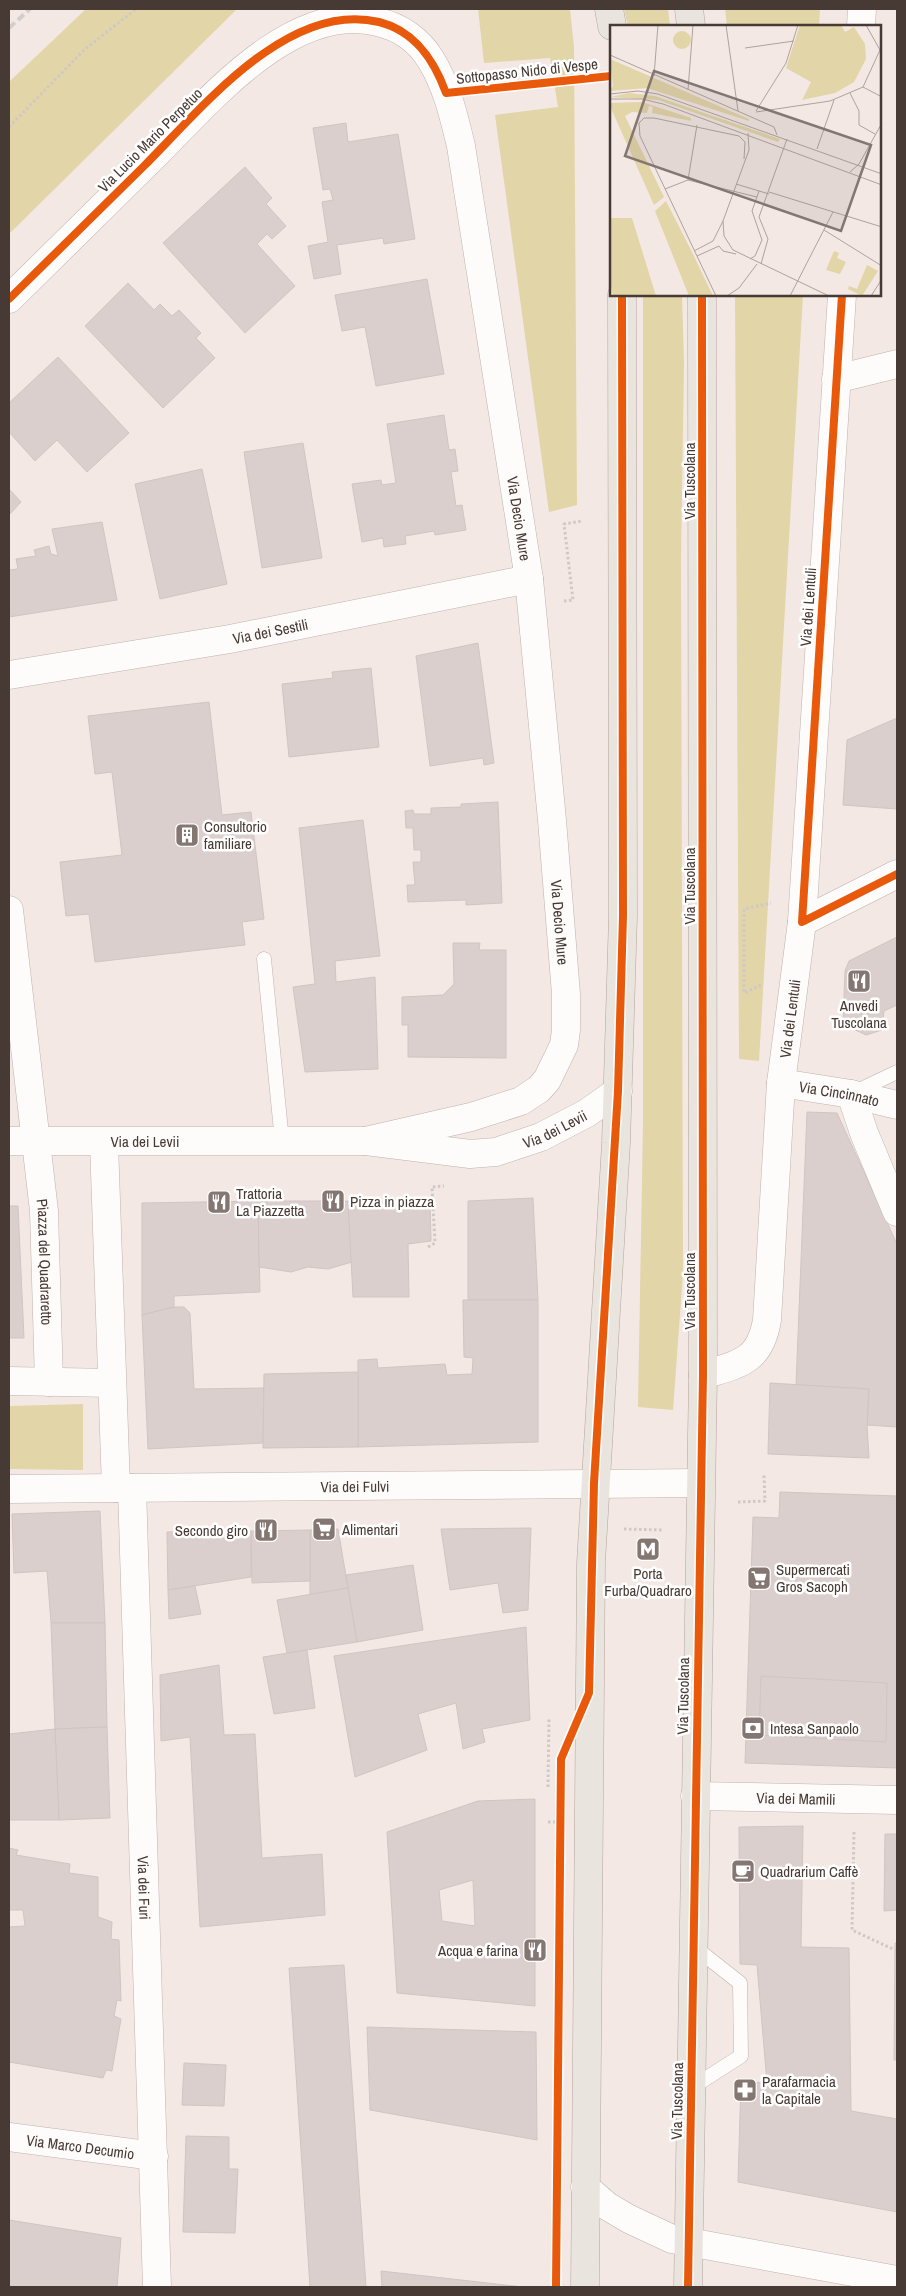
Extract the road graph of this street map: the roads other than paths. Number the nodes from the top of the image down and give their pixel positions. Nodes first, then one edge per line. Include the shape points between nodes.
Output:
1 (609, 9) edge
2 (689, 9) edge
3 (326, 22) joint
4 (612, 25) edge
5 (691, 25) edge
6 (622, 296) edge
7 (702, 296) edge
8 (842, 296) edge
9 (9, 299) edge
10 (897, 364) edge
11 (836, 380) junction
12 (530, 579) junction
13 (9, 674) edge
14 (897, 874) edge
15 (9, 910) edge
16 (802, 922) junction
17 (264, 959) dead end
18 (897, 1072) edge
19 (781, 1083) junction
20 (618, 1091) junction
21 (532, 1094) joint
22 (851, 1094) junction
23 (897, 1105) edge
24 (9, 1141) edge
25 (282, 1141) junction
26 (35, 1142) junction
27 (366, 1142) junction
28 (104, 1143) junction
29 (897, 1212) edge
30 (702, 1375) junction
31 (9, 1381) edge
32 (49, 1382) junction
33 (112, 1383) junction
34 (700, 1483) junction
35 (594, 1484) junction
36 (124, 1488) junction
37 (9, 1489) edge
38 (695, 1796) junction
39 (897, 1800) edge
40 (693, 1946) junction
41 (692, 2088) junction
42 (9, 2137) edge
43 (154, 2156) junction
44 (585, 2187) junction
45 (689, 2243) junction
46 (897, 2280) edge
47 (157, 2287) edge
48 (585, 2287) edge
49 (688, 2287) edge

1 - 4 main road
2 - 5 main road
3 - 9 street, Via Lucio Mario Perpetuo via 285,39 239,72
3 - 12 street, Via Decio Mure via 365,19 393,26 412,37 430,58 446,93 461,146
6 - 20 main road via 623,916
7 - 30 main road, Via Tuscolana
8 - 11 street, Via dei Lentuli
10 - 11 street
11 - 16 street, Via dei Lentuli
12 - 13 street, Via dei Sestili via 230,639
12 - 21 street, Via Decio Mure via 566,1012 564,1045 559,1058 547,1080
14 - 16 street
15 - 26 street, Piazza del Quadraretto
16 - 19 street, Via dei Lentuli
17 - 25 lane
18 - 22 lane
19 - 22 street, Via Cincinnato
19 - 30 street, Via dei Lentuli via 765,1334 757,1350 745,1360
20 - 27 street, Via dei Levii via 587,1113 541,1137 496,1152 470,1154
20 - 35 main road
21 - 27 street, Via dei Levii via 509,1106 470,1118
22 - 23 street, Via Cincinnato
22 - 29 street
24 - 26 street, Via dei Levii
25 - 27 street, Via dei Levii
25 - 28 street, Via dei Levii
26 - 28 street, Via dei Levii
26 - 32 street, Piazza del Quadraretto via 44,1211
28 - 33 street
30 - 34 main road, Via Tuscolana
31 - 32 street
32 - 33 street
33 - 36 street
34 - 35 street
34 - 38 main road, Via Tuscolana
35 - 36 street, Via dei Fulvi
35 - 44 main road via 590,1563
36 - 37 street
36 - 43 street, Via dei Furi
38 - 39 street, Via dei Mamili
38 - 40 main road, Via Tuscolana
40 - 41 main road, Via Tuscolana
40 - 41 lane via 740,1983 741,2056
41 - 45 main road, Via Tuscolana
42 - 43 street, Via Marco Decumio
43 - 47 street, Via dei Furi
44 - 45 street via 608,2206 646,2229
44 - 48 main road
45 - 46 street
45 - 49 main road, Via Tuscolana

